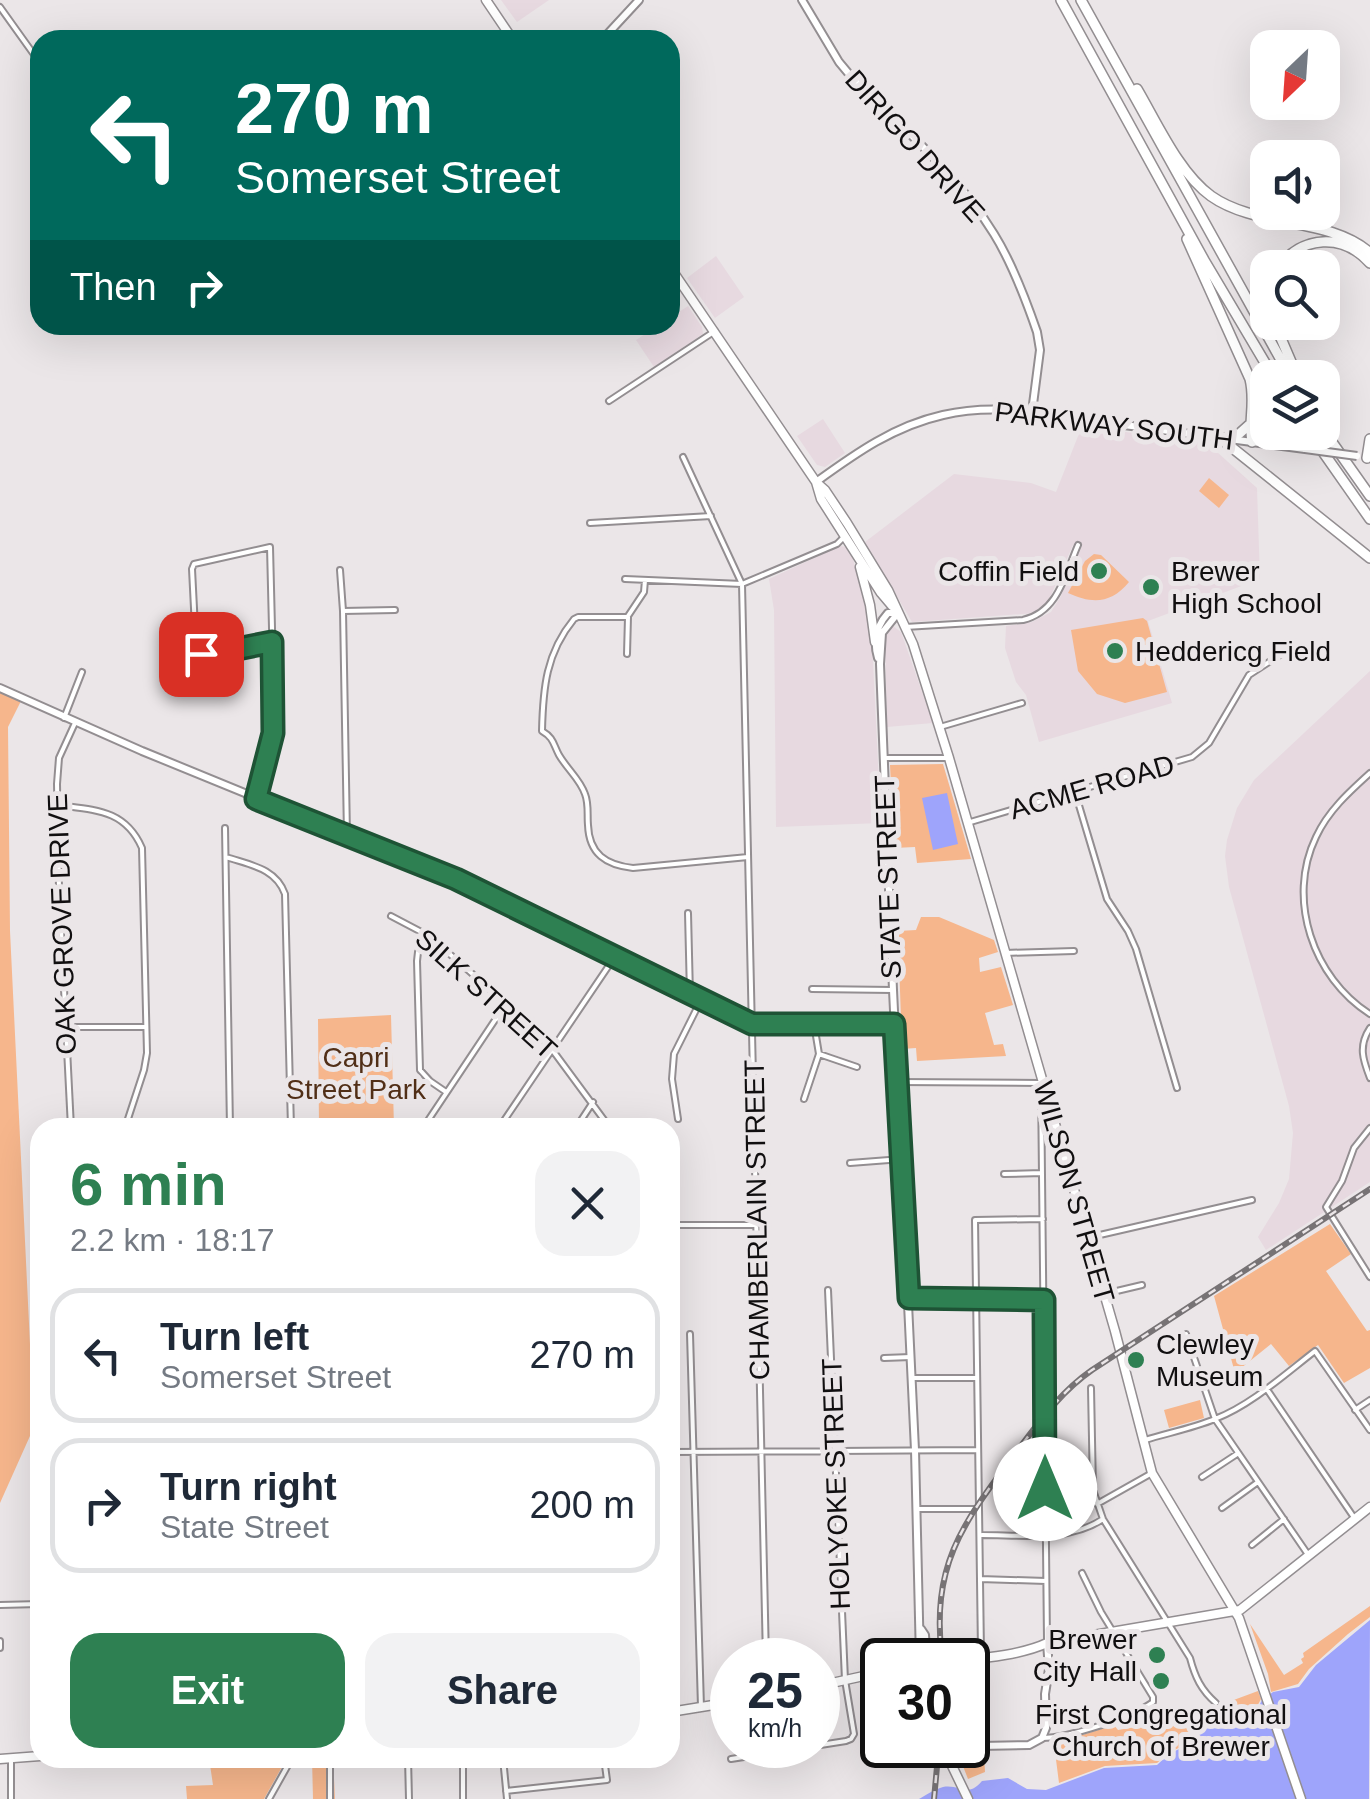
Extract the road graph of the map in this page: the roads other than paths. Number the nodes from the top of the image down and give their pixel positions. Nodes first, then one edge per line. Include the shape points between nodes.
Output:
1 (486, 0) edge
2 (623, 0) edge
3 (639, 0) edge
4 (802, 0) edge
5 (1061, 0) edge
6 (1081, 0) edge
7 (0, 7) edge
8 (632, 8) junction
9 (1096, 28) junction
10 (506, 30) edge
11 (611, 30) edge
12 (30, 49) edge
13 (1161, 182) junction
14 (1296, 250) edge
15 (1370, 253) edge
16 (1370, 263) edge
17 (680, 280) edge
18 (715, 331) junction
19 (1263, 360) edge
20 (1284, 360) edge
21 (1250, 385) edge
22 (609, 401) dead end
23 (1032, 412) junction
24 (1250, 422) edge
25 (1222, 438) junction
26 (1370, 438) edge
27 (1250, 442) edge
28 (1251, 450) edge
29 (1305, 450) edge
30 (1322, 450) edge
31 (1339, 450) edge
32 (683, 457) dead end
33 (1365, 458) edge
34 (1256, 466) junction
35 (816, 482) junction
36 (1370, 496) edge
37 (711, 516) junction
38 (1370, 519) edge
39 (590, 523) dead end
40 (846, 536) junction
41 (837, 544) junction
42 (1078, 545) dead end
43 (854, 546) junction
44 (1370, 558) edge
45 (340, 570) dead end
46 (625, 579) dead end
47 (645, 580) junction
48 (742, 584) junction
49 (395, 610) dead end
50 (343, 611) junction
51 (898, 613) junction
52 (628, 617) junction
53 (906, 627) junction
54 (272, 642) junction
55 (876, 642) junction
56 (1286, 651) dead end
57 (627, 654) dead end
58 (880, 664) junction
59 (82, 672) dead end
60 (0, 688) edge
61 (1022, 703) dead end
62 (64, 718) junction
63 (74, 723) junction
64 (940, 727) junction
65 (884, 758) junction
66 (949, 758) junction
67 (1370, 773) edge
68 (1075, 792) junction
69 (256, 799) junction
70 (56, 805) junction
71 (967, 823) junction
72 (225, 828) dead end
73 (347, 835) junction
74 (226, 856) junction
75 (748, 857) junction
76 (688, 913) dead end
77 (391, 916) dead end
78 (429, 936) junction
79 (1074, 951) dead end
80 (1005, 953) junction
81 (614, 958) junction
82 (812, 989) dead end
83 (893, 990) junction
84 (690, 995) junction
85 (701, 1000) junction
86 (507, 1010) junction
87 (1370, 1014) edge
88 (752, 1024) junction
89 (814, 1024) junction
90 (894, 1024) junction
91 (66, 1027) junction
92 (146, 1027) junction
93 (1370, 1028) edge
94 (552, 1049) junction
95 (818, 1054) junction
96 (857, 1067) dead end
97 (1370, 1078) edge
98 (898, 1082) junction
99 (1041, 1083) junction
100 (1177, 1088) dead end
101 (446, 1092) junction
102 (804, 1099) dead end
103 (593, 1102) junction
104 (70, 1118) edge
105 (128, 1118) edge
106 (230, 1118) edge
107 (291, 1118) edge
108 (429, 1118) edge
109 (506, 1118) edge
110 (583, 1118) edge
111 (603, 1118) edge
112 (678, 1118) edge
113 (1370, 1128) edge
114 (902, 1159) junction
115 (850, 1163) dead end
116 (1042, 1172) junction
117 (1004, 1174) dead end
118 (1252, 1200) dead end
119 (1043, 1219) junction
120 (680, 1225) edge
121 (757, 1225) junction
122 (1086, 1238) junction
123 (1370, 1277) edge
124 (1142, 1285) dead end
125 (828, 1290) dead end
126 (1104, 1294) junction
127 (909, 1298) junction
128 (976, 1299) junction
129 (1044, 1300) junction
130 (690, 1334) dead end
131 (1186, 1334) dead end
132 (911, 1357) junction
133 (884, 1358) dead end
134 (911, 1378) junction
135 (977, 1378) junction
136 (1092, 1388) dead end
137 (1266, 1388) junction
138 (1370, 1400) edge
139 (1356, 1410) junction
140 (1215, 1419) junction
141 (1370, 1430) edge
142 (1144, 1440) junction
143 (915, 1450) junction
144 (978, 1450) junction
145 (835, 1451) junction
146 (680, 1452) edge
147 (692, 1452) junction
148 (763, 1452) junction
149 (1237, 1454) junction
150 (1152, 1473) junction
151 (1202, 1478) dead end
152 (1258, 1482) junction
153 (1097, 1504) junction
154 (1370, 1507) edge
155 (1222, 1508) dead end
156 (916, 1509) junction
157 (979, 1509) junction
158 (1284, 1518) junction
159 (1104, 1519) junction
160 (1355, 1519) junction
161 (979, 1535) junction
162 (1046, 1535) junction
163 (1252, 1545) dead end
164 (1309, 1556) junction
165 (1082, 1573) dead end
166 (980, 1579) junction
167 (1046, 1581) junction
168 (30, 1604) edge
169 (0, 1605) edge
170 (1236, 1612) junction
171 (1168, 1622) junction
172 (1113, 1632) junction
173 (766, 1638) edge
174 (924, 1638) edge
175 (982, 1638) edge
176 (0, 1641) edge
177 (1047, 1644) junction
178 (0, 1648) edge
179 (990, 1653) edge
180 (860, 1677) edge
181 (845, 1680) junction
182 (840, 1681) edge
183 (1216, 1702) dead end
184 (710, 1705) edge
185 (700, 1707) junction
186 (680, 1710) edge
187 (1042, 1738) junction
188 (840, 1742) edge
189 (990, 1746) edge
190 (30, 1757) edge
191 (12, 1758) junction
192 (0, 1759) edge
193 (286, 1768) edge
194 (330, 1768) edge
195 (408, 1768) edge
196 (464, 1768) edge
197 (504, 1768) edge
198 (605, 1768) edge
199 (954, 1768) edge
200 (506, 1792) junction
201 (11, 1799) edge
202 (269, 1799) edge
203 (330, 1799) edge
204 (409, 1799) edge
205 (463, 1799) edge
206 (506, 1799) edge
207 (968, 1799) edge
208 (1301, 1799) edge

1 - 10 main road
2 - 8 street
3 - 8 street
4 - 23 street, DIRIGO DRIVE via 848,74 943,168 995,236 1038,332
5 - 13 highway
6 - 9 highway
7 - 12 street
8 - 11 street
9 - 15 highway via 1206,193 1247,213 1348,239
9 - 20 highway
13 - 19 highway
13 - 21 highway
14 - 16 highway via 1336,242
17 - 18 main road, WILSON STREET
18 - 22 street
18 - 35 main road, WILSON STREET
23 - 25 street, PARKWAY SOUTH
23 - 35 street, PARKWAY SOUTH via 970,410 919,422 864,448
24 - 25 highway via 1236,436
25 - 27 street, PARKWAY SOUTH
25 - 34 highway
26 - 33 highway
28 - 34 highway
29 - 33 street, PARKWAY SOUTH, bridge
30 - 38 highway
31 - 36 highway
32 - 37 street
34 - 44 highway
35 - 40 main road, WILSON STREET
35 - 43 main road, WILSON STREET
37 - 39 street
37 - 48 street
40 - 41 street
40 - 43 main road, WILSON STREET
41 - 43 street
41 - 48 street
42 - 53 street via 1040,614
43 - 51 main road, WILSON STREET
43 - 51 main road, WILSON STREET
43 - 55 main road
45 - 50 street
46 - 47 street
47 - 48 street
47 - 52 street
48 - 75 street, CHAMBERLAIN STREET
49 - 50 street
50 - 73 street
51 - 53 main road, WILSON STREET
51 - 55 street via 883,619
51 - 58 street, STATE STREET via 882,632
52 - 57 street
52 - 75 street via 571,622 552,649 546,676 542,731 585,793 594,850 604,861 633,868
53 - 64 main road, WILSON STREET
54 - 54 street via 201,654 194,564 270,547
54 - 69 street via 273,733
55 - 58 street, STATE STREET
56 - 68 street, ACME ROAD via 1249,676 1209,743 1192,758
58 - 65 street, STATE STREET
59 - 62 street
60 - 62 street
61 - 64 street
62 - 63 street
63 - 69 street
63 - 70 street, OAK GROVE DRIVE via 59,758
64 - 66 main road, WILSON STREET
65 - 66 street
65 - 83 street, STATE STREET
66 - 71 main road, WILSON STREET
67 - 87 street via 1315,839 1304,899 1324,967
68 - 71 street, ACME ROAD
68 - 100 street via 1108,900 1136,948
69 - 73 street
70 - 91 street, OAK GROVE DRIVE
70 - 92 street via 102,811 124,822 142,848
71 - 80 main road, WILSON STREET
72 - 74 street
73 - 81 street via 456,879
74 - 106 street
74 - 107 street via 272,872 285,894
75 - 88 street, CHAMBERLAIN STREET
76 - 84 street
77 - 78 street, SILK STREET
78 - 86 street, SILK STREET
78 - 101 street via 417,961 420,1070
79 - 80 street
80 - 99 main road, WILSON STREET
81 - 84 street
81 - 94 street
82 - 83 street
83 - 90 street, STATE STREET
84 - 85 street
85 - 88 street
85 - 112 street via 674,1054
86 - 94 street, SILK STREET
86 - 101 street
88 - 89 street
88 - 121 street, CHAMBERLAIN STREET
89 - 90 street
89 - 95 street
90 - 98 street, STATE STREET
91 - 92 street
91 - 104 street, OAK GROVE DRIVE
92 - 105 street via 144,1070
93 - 97 street via 1362,1052
94 - 103 street, SILK STREET
94 - 109 street
95 - 96 street
95 - 102 street
98 - 99 street
98 - 114 street, STATE STREET
99 - 116 street
99 - 122 main road, WILSON STREET
101 - 108 street
103 - 110 street
103 - 111 street, SILK STREET
113 - 123 street via 1326,1205
114 - 115 street
114 - 127 street, STATE STREET
116 - 117 street
116 - 119 street
118 - 122 street
119 - 128 street via 976,1220
119 - 129 street
120 - 121 street
121 - 148 street, CHAMBERLAIN STREET
122 - 126 main road, WILSON STREET
124 - 126 street
125 - 145 street, HOLYOKE STREET
126 - 142 main road, WILSON STREET
127 - 128 street
127 - 132 street, STATE STREET
128 - 129 street
128 - 135 street
129 - 162 street
130 - 147 street
131 - 140 street
132 - 133 street
132 - 134 street, STATE STREET
134 - 135 street
134 - 143 street, STATE STREET
135 - 144 street
136 - 153 street
137 - 139 street via 1315,1351
137 - 140 street
137 - 160 street
138 - 139 street
139 - 141 street
140 - 142 street
140 - 149 street
142 - 150 main road, WILSON STREET
143 - 144 street
143 - 145 street
143 - 156 street, STATE STREET
144 - 157 street
145 - 148 street
145 - 181 street, HOLYOKE STREET
146 - 147 street
147 - 148 street
147 - 185 street
148 - 173 street, CHAMBERLAIN STREET
149 - 151 street
149 - 152 street
150 - 153 street
150 - 170 main road, WILSON STREET
152 - 155 street
152 - 158 street
153 - 159 street
154 - 160 main road
156 - 157 street
156 - 174 street, STATE STREET
157 - 161 street
158 - 163 street
158 - 164 street
159 - 162 street
159 - 171 street
160 - 164 main road
161 - 162 street
161 - 166 street
162 - 167 street
164 - 170 main road
165 - 172 street
166 - 167 street
166 - 175 street
167 - 177 street
168 - 169 street
170 - 171 main road
170 - 208 main road, WILSON STREET
171 - 172 main road
171 - 183 street via 1204,1692
172 - 177 main road
172 - 187 street via 1153,1702 1091,1728
176 - 178 street
177 - 179 main road
177 - 187 street
180 - 181 main road
181 - 182 main road
181 - 188 street, HOLYOKE STREET via 854,1728
184 - 185 main road
185 - 186 main road
187 - 189 street
190 - 191 main road
191 - 192 main road
191 - 201 street
193 - 202 street
194 - 203 street
195 - 204 street
196 - 205 street
197 - 200 street
198 - 200 street via 607,1780
199 - 207 main road
200 - 206 street

